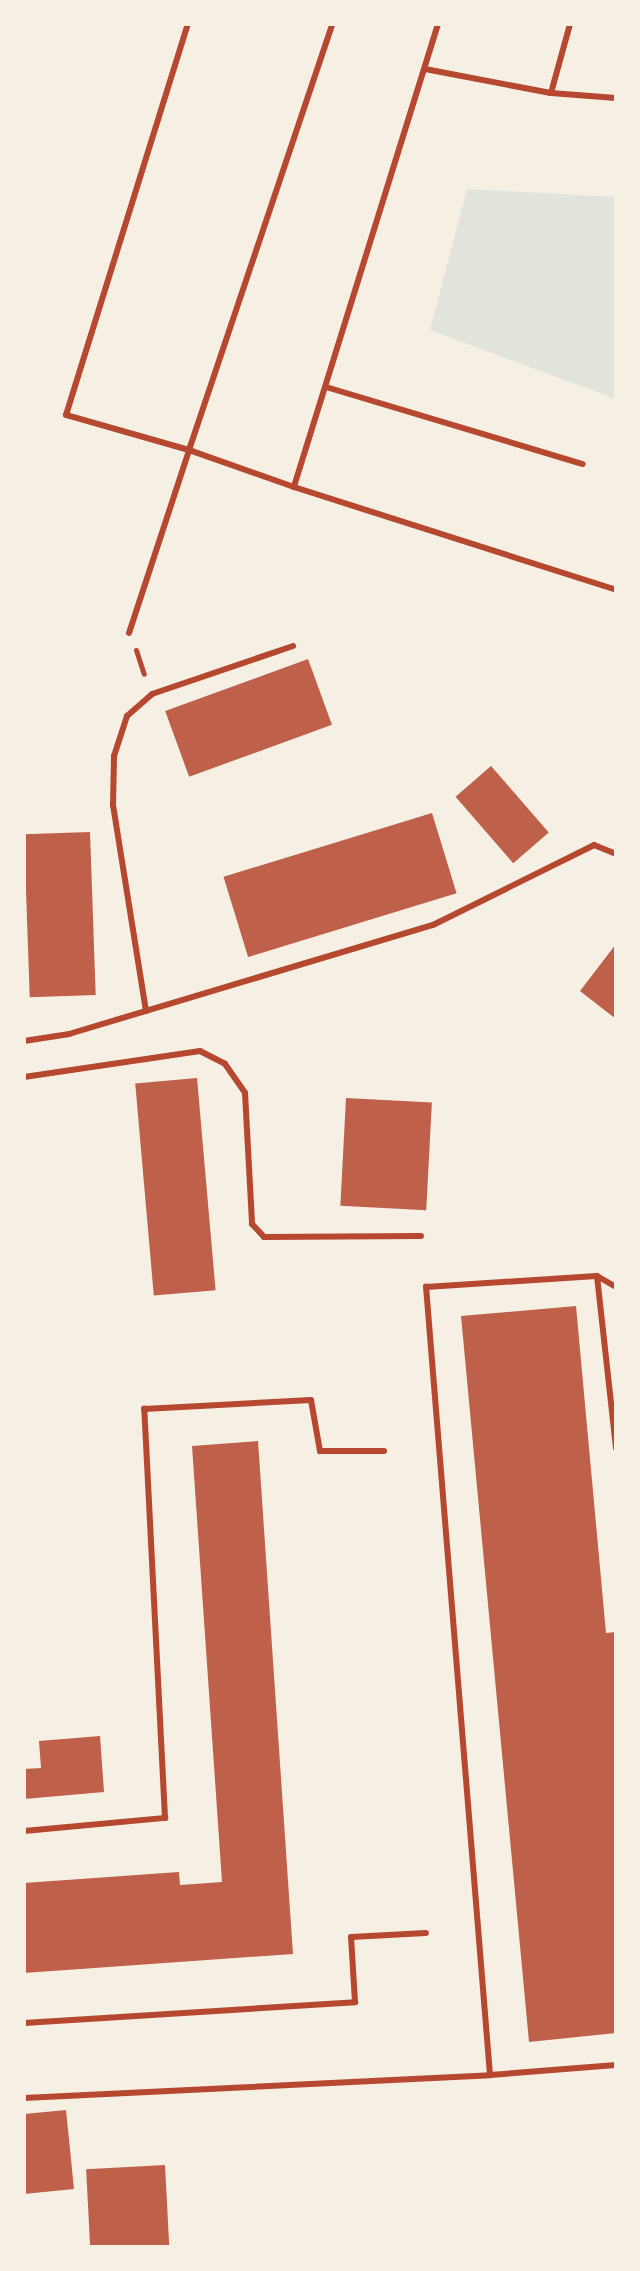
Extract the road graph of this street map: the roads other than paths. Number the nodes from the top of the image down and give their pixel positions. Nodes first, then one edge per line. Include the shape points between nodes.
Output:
1 (188, 24) edge
2 (332, 24) edge
3 (438, 24) edge
4 (570, 24) edge
5 (425, 69) junction
6 (551, 93) junction
7 (616, 98) edge
8 (326, 387) junction
9 (189, 450) junction
10 (583, 464) dead end
11 (294, 487) junction
12 (616, 590) edge
13 (129, 633) road end
14 (293, 646) dead end
15 (616, 854) edge
16 (146, 1011) junction
17 (24, 1041) edge
18 (24, 1077) edge
19 (421, 1236) dead end
20 (597, 1276) junction
21 (616, 1287) edge
22 (616, 1448) edge
23 (384, 1451) dead end
24 (24, 1831) edge
25 (426, 1933) dead end
26 (24, 2023) edge
27 (616, 2065) edge
28 (490, 2075) junction
29 (24, 2098) edge

1 - 9 lane via 66,415
2 - 9 lane
3 - 5 lane
4 - 6 lane
5 - 6 lane
5 - 8 lane
6 - 7 lane
8 - 10 lane
8 - 11 lane
9 - 11 lane
9 - 13 lane
11 - 12 lane
14 - 16 lane via 152,694 127,716 114,756 113,805
15 - 16 lane via 594,845 433,925
16 - 17 lane
18 - 19 lane via 200,1051 225,1064 245,1093 252,1224 264,1237
20 - 21 lane
20 - 22 lane
20 - 28 lane via 426,1287
23 - 24 lane via 320,1451 311,1400 144,1409 165,1818
25 - 26 lane via 351,1937 355,2002
27 - 28 lane
28 - 29 lane

